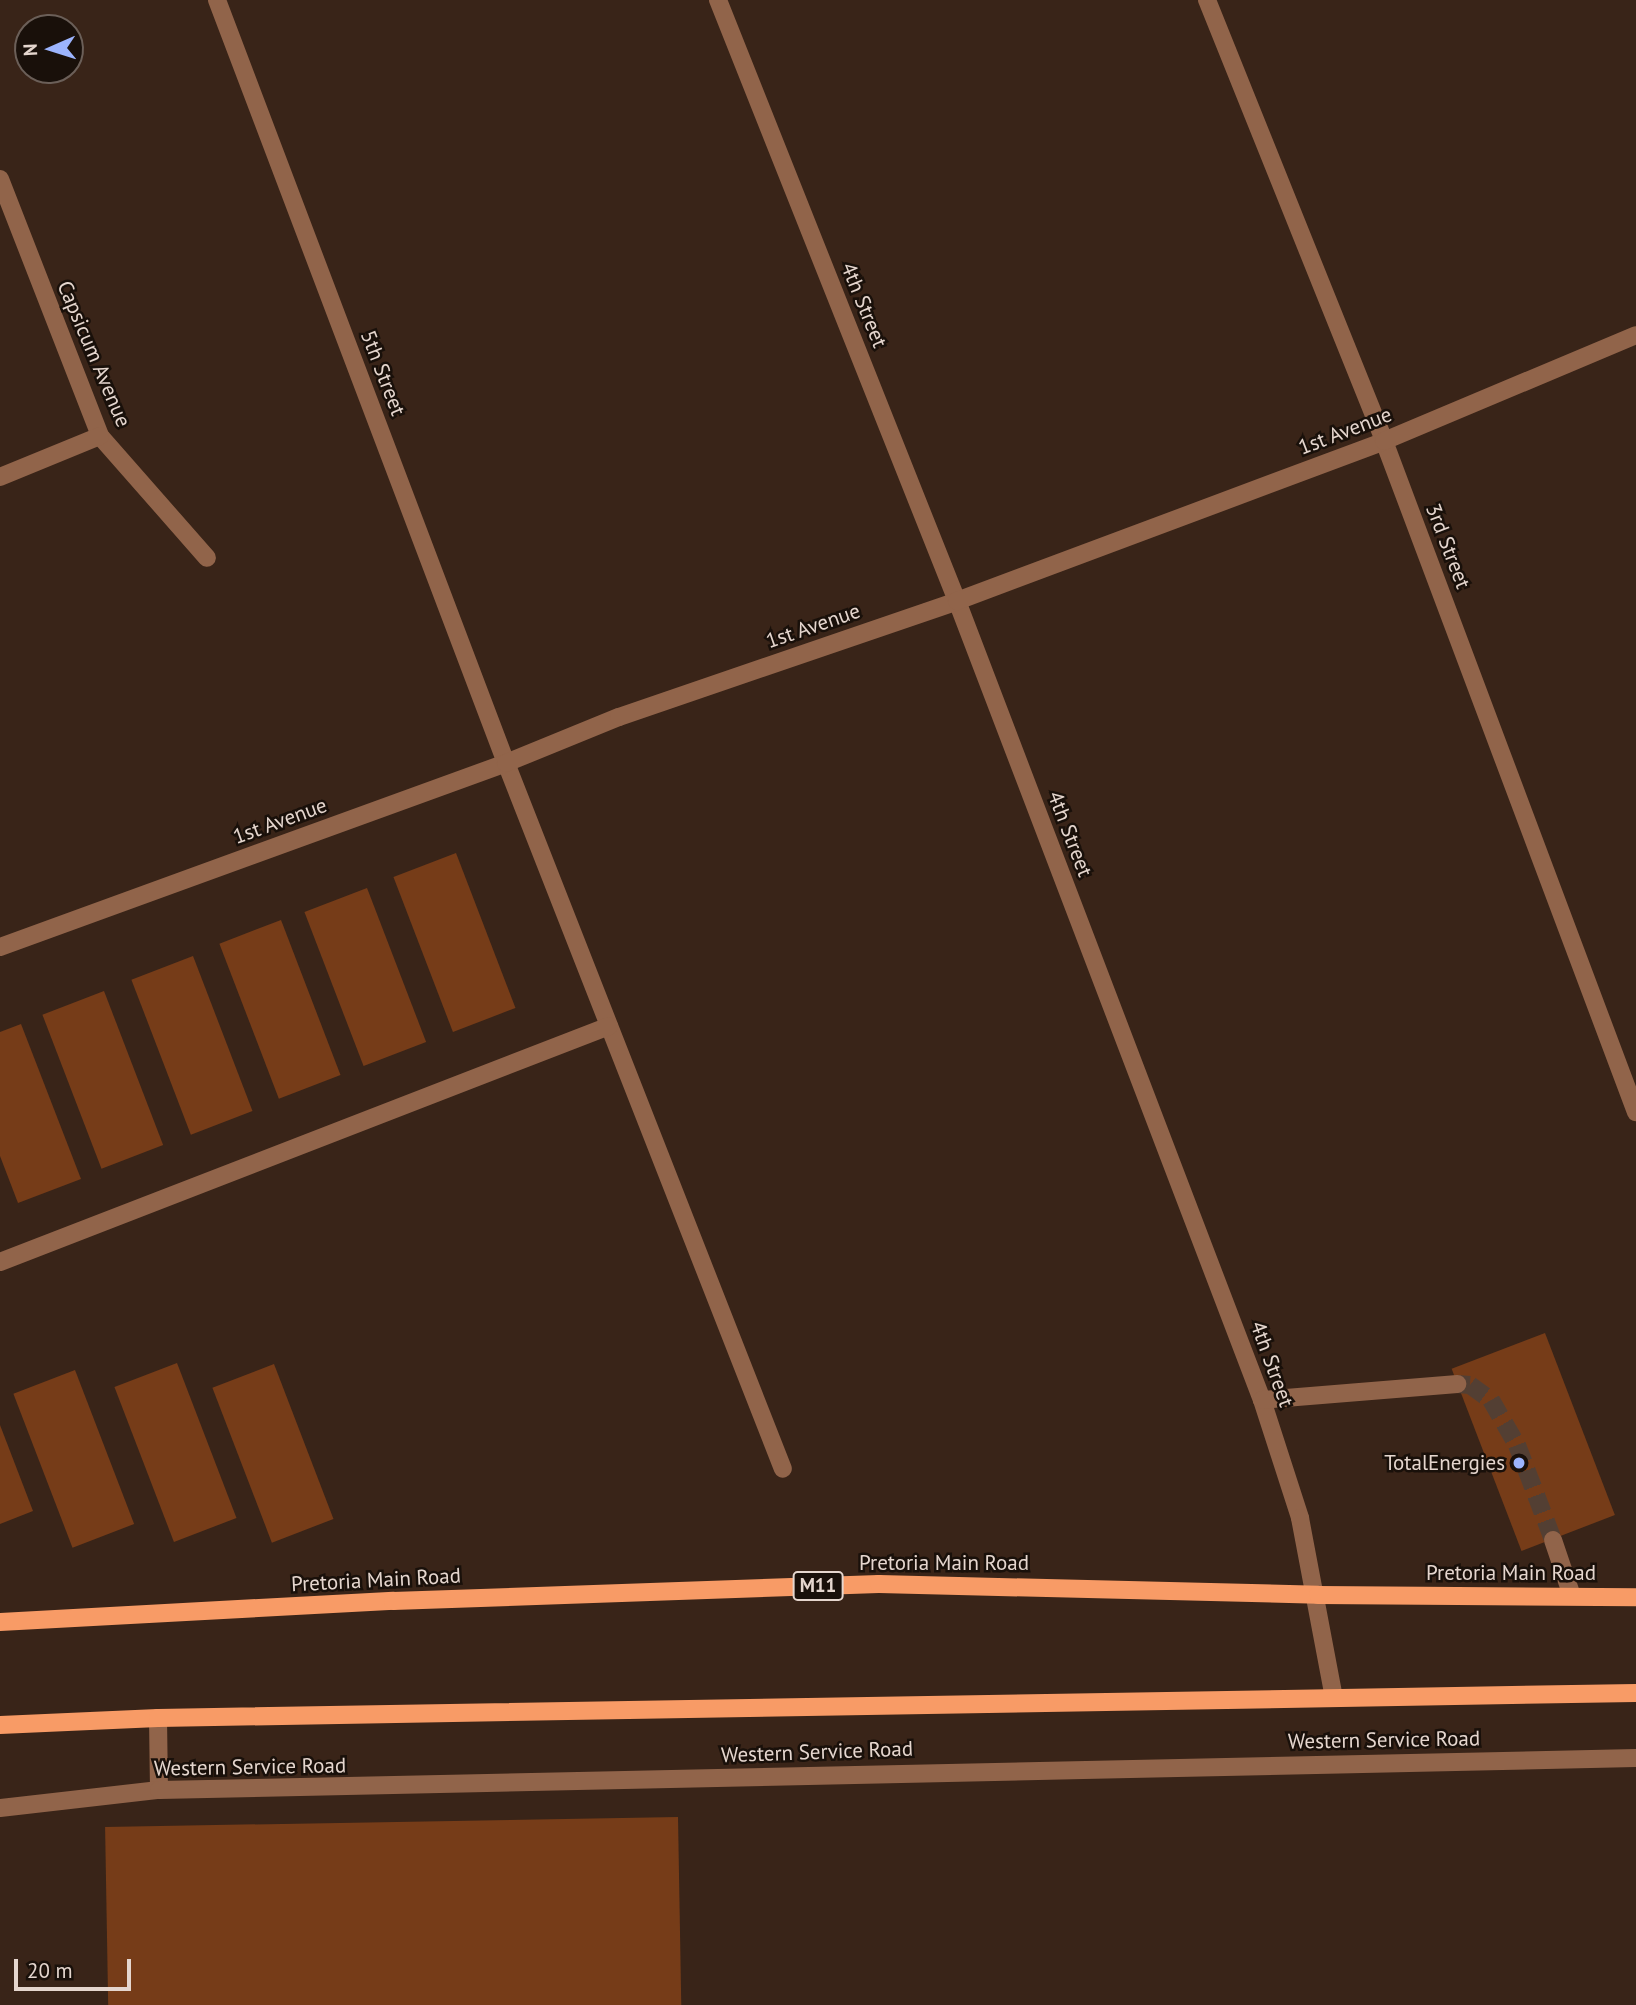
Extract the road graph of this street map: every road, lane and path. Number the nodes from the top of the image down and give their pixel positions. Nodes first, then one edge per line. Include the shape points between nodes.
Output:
1 (217, 0) edge
2 (718, 0) edge
3 (1208, 0) edge
4 (0, 179) edge
5 (1636, 335) edge
6 (100, 436) junction
7 (1384, 441) junction
8 (0, 477) edge
9 (207, 558) dead end
10 (957, 601) junction
11 (506, 763) junction
12 (0, 947) edge
13 (609, 1026) junction
14 (1636, 1112) edge
15 (0, 1262) edge
16 (1457, 1384) tunnel mouth
17 (1262, 1400) junction
18 (783, 1469) dead end
19 (1553, 1540) tunnel mouth
20 (1318, 1595) junction
21 (1572, 1597) junction
22 (1636, 1597) edge
23 (0, 1622) edge
24 (1636, 1693) edge
25 (1334, 1698) junction
26 (158, 1718) junction
27 (0, 1726) edge
28 (1636, 1758) edge
29 (159, 1790) junction
30 (0, 1808) edge

1 - 11 street, 5th Street
2 - 10 street, 4th Street
3 - 7 street, 3rd Street
4 - 6 street, Capsicum Avenue
5 - 7 street, 1st Avenue
6 - 8 street
6 - 9 street, Capsicum Avenue
7 - 10 street, 1st Avenue
7 - 14 street, 3rd Street
10 - 11 street, 1st Avenue via 619,717
10 - 17 street, 4th Street
11 - 12 street, 1st Avenue
11 - 13 street, 5th Street
13 - 15 street
13 - 18 street, 5th Street
16 - 17 street
17 - 20 street, 4th Street via 1300,1518
19 - 21 street
20 - 21 main road, Pretoria Main Road / M11
20 - 23 main road, Pretoria Main Road / M11 via 880,1584 393,1601
20 - 25 street, 4th Street
21 - 22 main road, Pretoria Main Road / M11
24 - 25 main road
25 - 26 main road
26 - 27 main road
26 - 29 street
28 - 29 street, Western Service Road
29 - 30 street, Western Service Road

